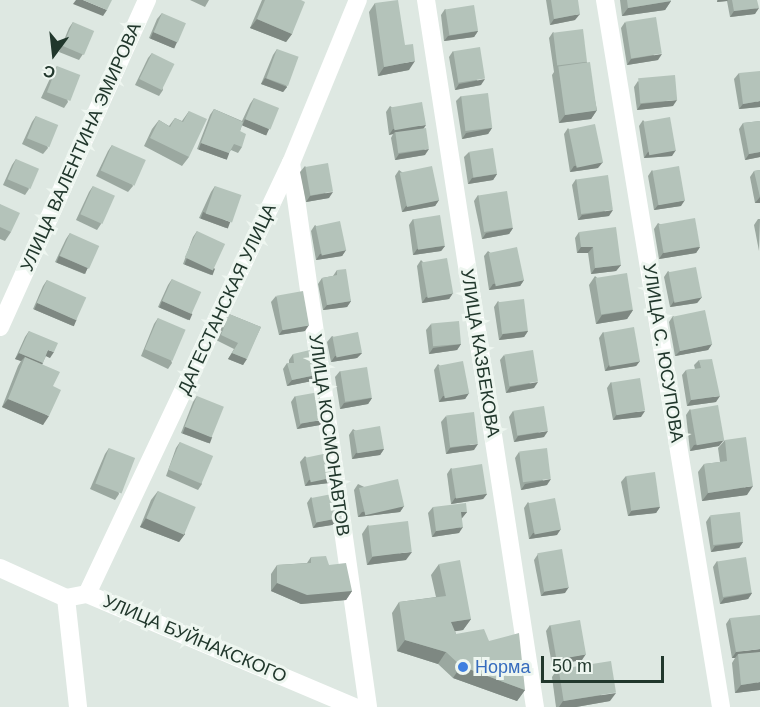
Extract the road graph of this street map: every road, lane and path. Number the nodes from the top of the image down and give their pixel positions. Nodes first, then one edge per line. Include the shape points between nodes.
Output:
1 (147, 0) edge
2 (358, 0) edge
3 (426, 0) edge
4 (605, 0) edge
5 (291, 163) junction
6 (0, 327) edge
7 (0, 567) edge
8 (87, 594) junction
9 (66, 598) junction
10 (78, 707) edge
11 (356, 707) edge
12 (368, 707) edge
13 (535, 707) edge
14 (721, 707) edge

1 - 6 street, УЛИЦА ВАЛЕНТИНА ЭМИРОВА
2 - 5 street, ДАГЕСТАНСКАЯ УЛИЦА
3 - 13 street, УЛИЦА КАЗБЕКОВА
4 - 14 street, УЛИЦА С. ЮСУПОВА
5 - 8 street, ДАГЕСТАНСКАЯ УЛИЦА
5 - 12 street, УЛИЦА КОСМОНАВТОВ
7 - 9 street
8 - 9 street, УЛИЦА БУЙНАКСКОГО
8 - 11 street, УЛИЦА БУЙНАКСКОГО
9 - 10 street

